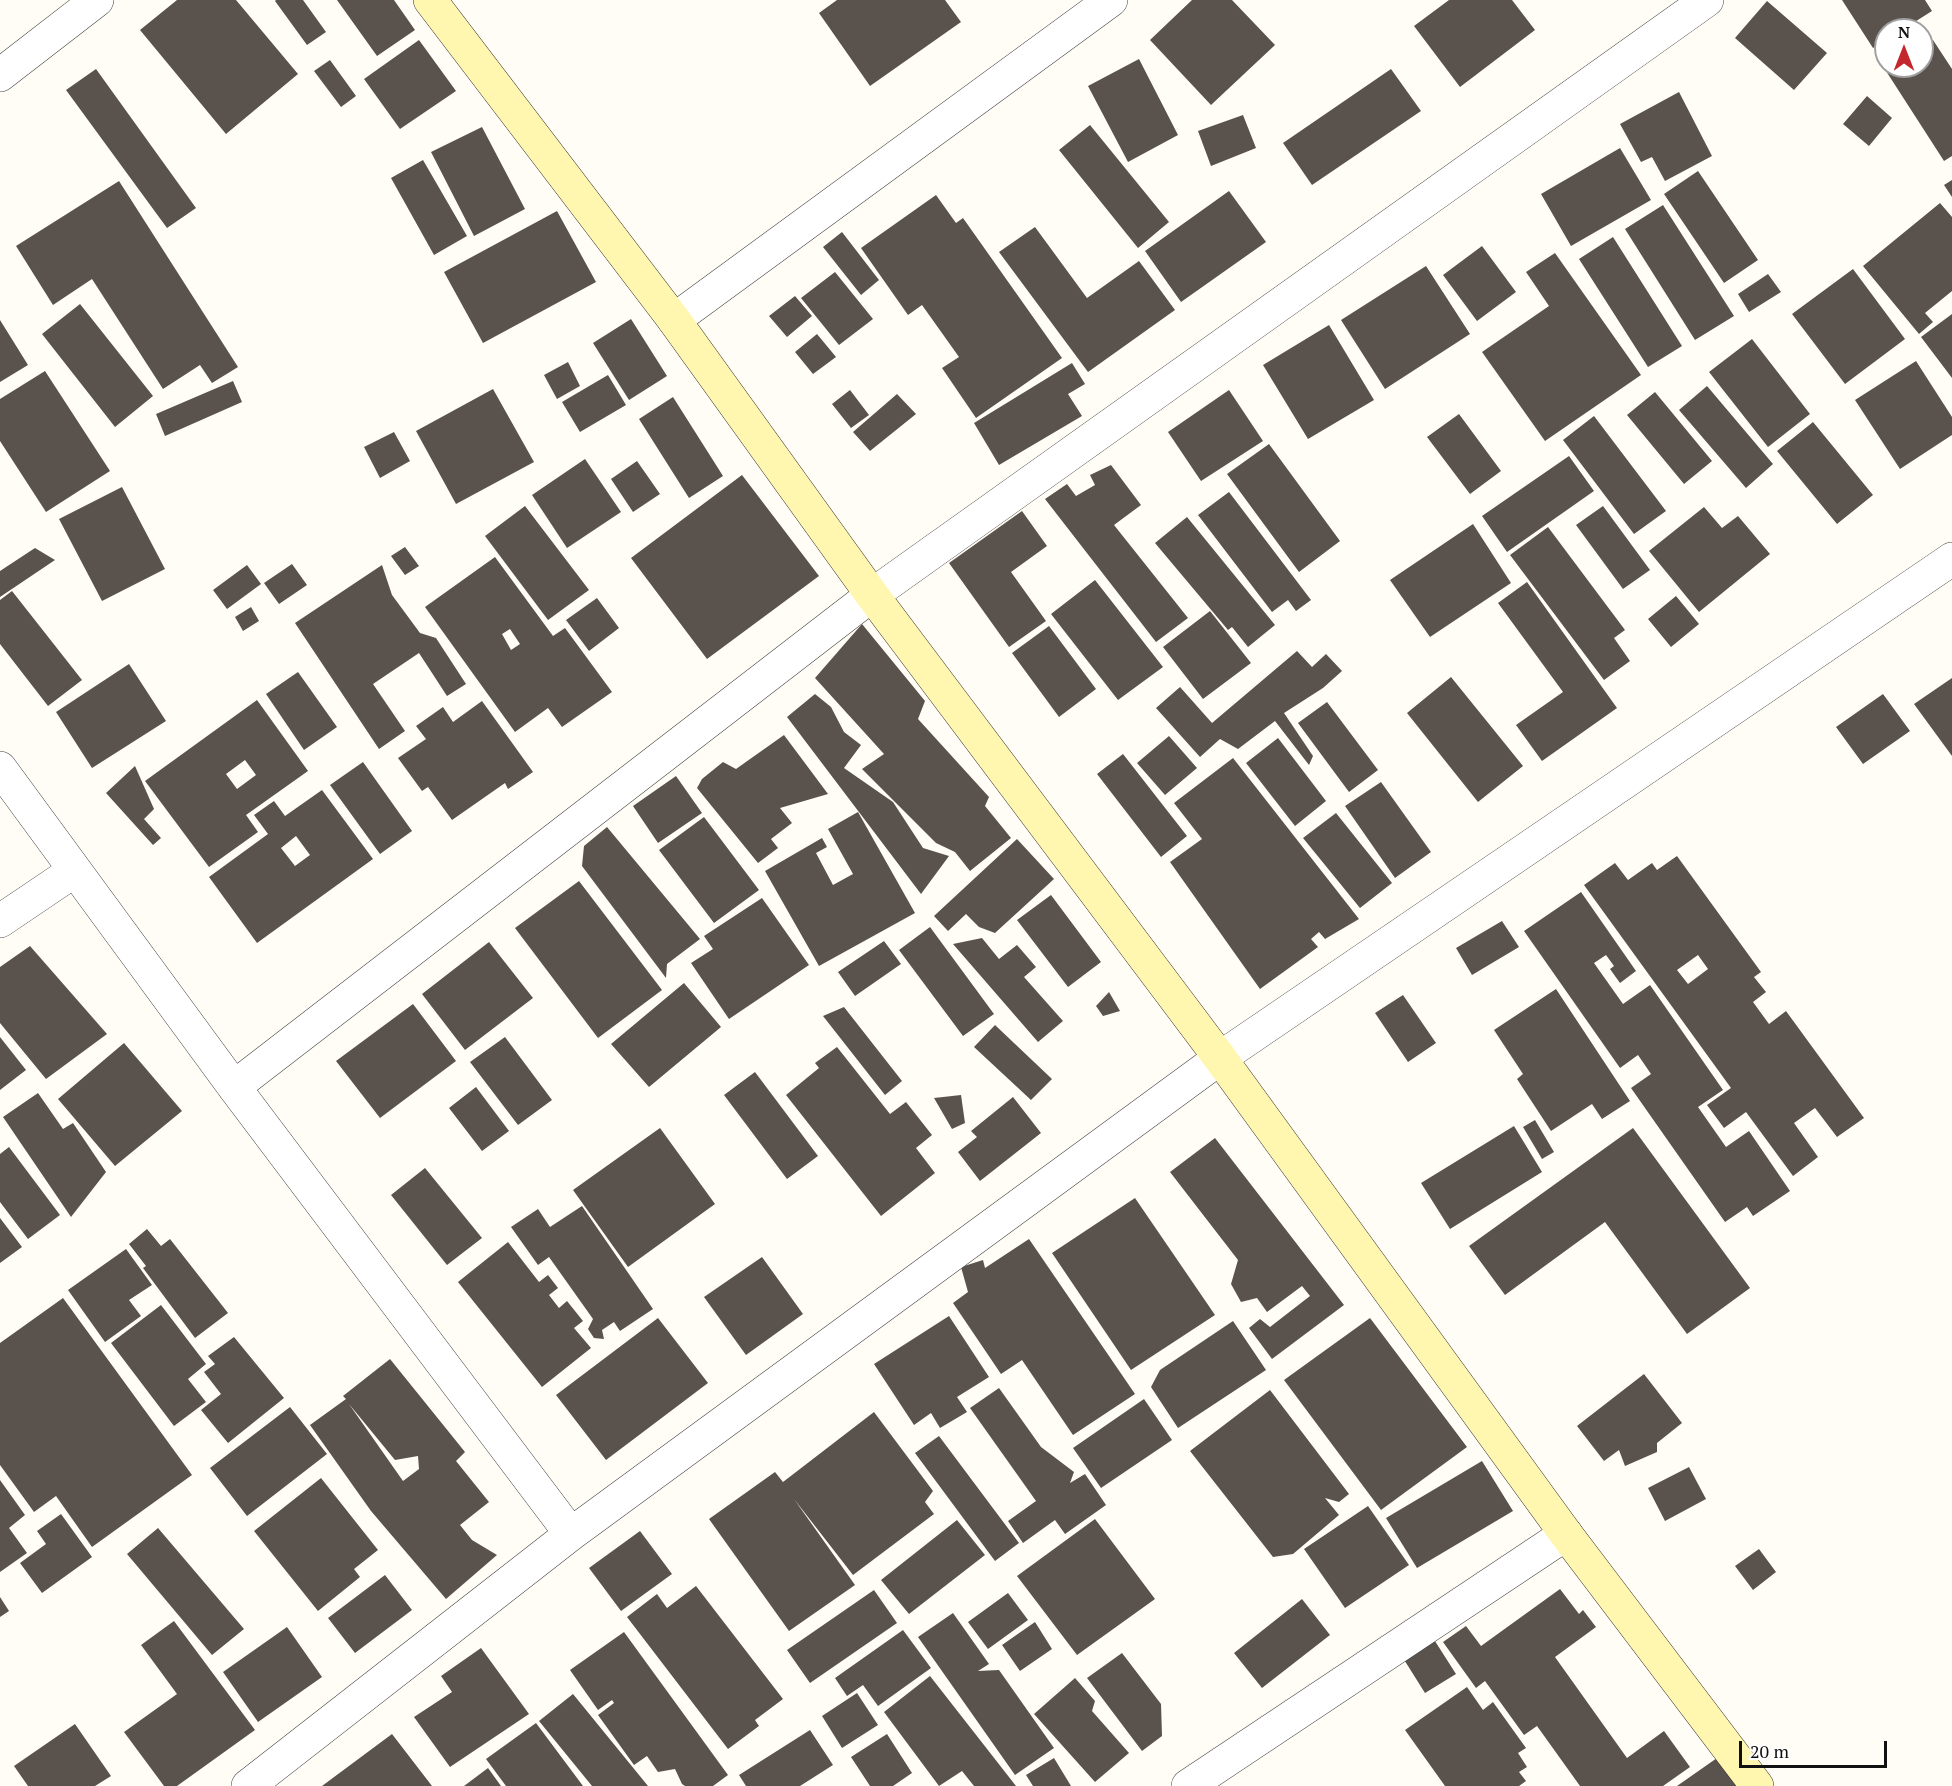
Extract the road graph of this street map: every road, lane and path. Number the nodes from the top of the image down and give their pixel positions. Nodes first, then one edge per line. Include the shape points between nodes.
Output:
1 (97, 0) edge
2 (430, 0) edge
3 (1111, 0) edge
4 (1707, 0) edge
5 (0, 75) edge
6 (674, 320) junction
7 (1952, 559) edge
8 (872, 595) junction
9 (0, 768) edge
10 (74, 871) junction
11 (0, 921) edge
12 (1220, 1058) junction
13 (234, 1087) junction
14 (571, 1534) junction
15 (1566, 1534) junction
16 (248, 1786) edge
17 (1188, 1786) edge
18 (1757, 1786) edge

1 - 5 street
2 - 6 street
3 - 6 street
4 - 8 street
6 - 8 street
7 - 12 street
8 - 12 street
8 - 13 street
9 - 10 street
10 - 11 street
10 - 13 street
12 - 14 street
12 - 15 street
13 - 14 street
14 - 16 street
15 - 17 street
15 - 18 street

